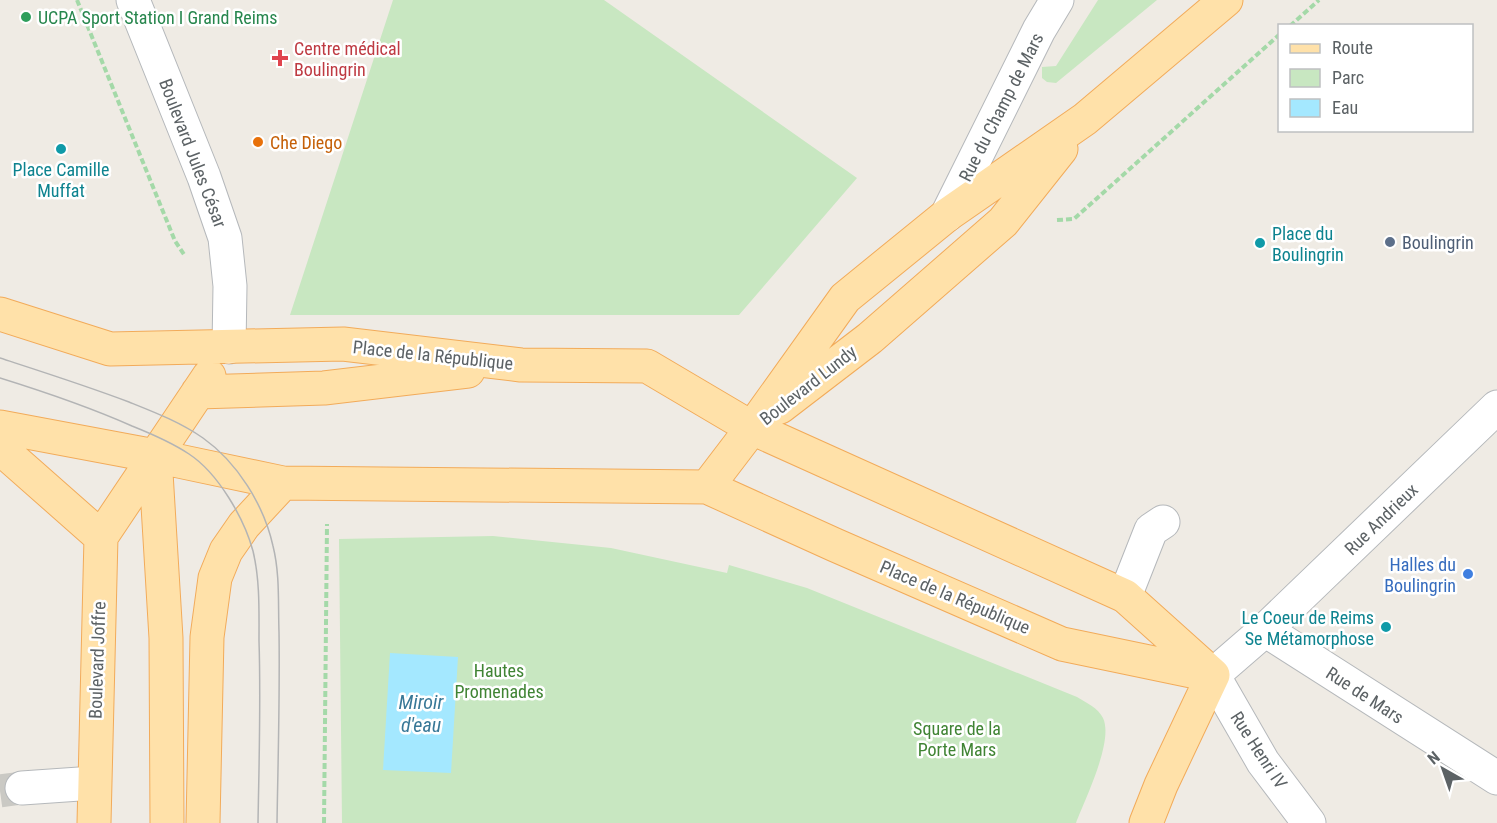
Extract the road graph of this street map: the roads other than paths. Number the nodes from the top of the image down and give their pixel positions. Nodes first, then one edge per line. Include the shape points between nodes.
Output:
1 (133, 0) edge
2 (1057, 0) edge
3 (1226, 0) edge
4 (1036, 15) edge
5 (1085, 119) junction
6 (947, 215) junction
7 (0, 314) edge
8 (229, 347) junction
9 (521, 365) junction
10 (198, 392) junction
11 (1497, 407) edge
12 (0, 427) edge
13 (752, 428) junction
14 (0, 448) edge
15 (155, 456) junction
16 (283, 483) junction
17 (707, 487) junction
18 (1163, 522) dead end
19 (101, 537) junction
20 (1125, 596) junction
21 (1264, 630) junction
22 (1213, 675) junction
23 (1497, 778) edge
24 (94, 783) junction
25 (22, 788) tunnel mouth
26 (94, 823) edge
27 (167, 823) edge
28 (203, 823) edge
29 (1146, 823) edge
30 (1309, 823) edge

1 - 8 street, Boulevard Jules César via 225,238 230,286
2 - 4 street, Rue du Champ de Mars
3 - 5 main road, Boulevard Lundy
4 - 6 street, Rue du Champ de Mars
5 - 6 main road, Boulevard Lundy
5 - 13 main road, Boulevard Lundy via 1003,222 870,338
6 - 13 main road, Boulevard Lundy via 845,298
7 - 8 main road, Place de la République via 110,349
8 - 9 main road, Place de la République via 343,344
8 - 10 main road
9 - 10 main road via 324,388
9 - 13 main road, Place de la République via 647,366
10 - 15 main road
11 - 21 street, Rue Andrieux
12 - 15 main road, Place de la République
13 - 17 main road
13 - 20 main road, Place de la République
14 - 19 main road
15 - 16 main road, Place de la République
15 - 19 main road
15 - 27 main road via 166,638
16 - 17 main road, Place de la République
16 - 28 main road via 244,525 226,551 215,578 207,645
17 - 22 main road, Place de la République via 1062,644
18 - 20 street via 1151,530
19 - 24 main road, Boulevard Joffre
20 - 22 main road, Place de la République
21 - 22 street
21 - 23 street, Rue de Mars
22 - 29 main road
22 - 30 street, Rue Henri IV via 1263,762
24 - 25 street
24 - 26 main road, Boulevard Joffre

